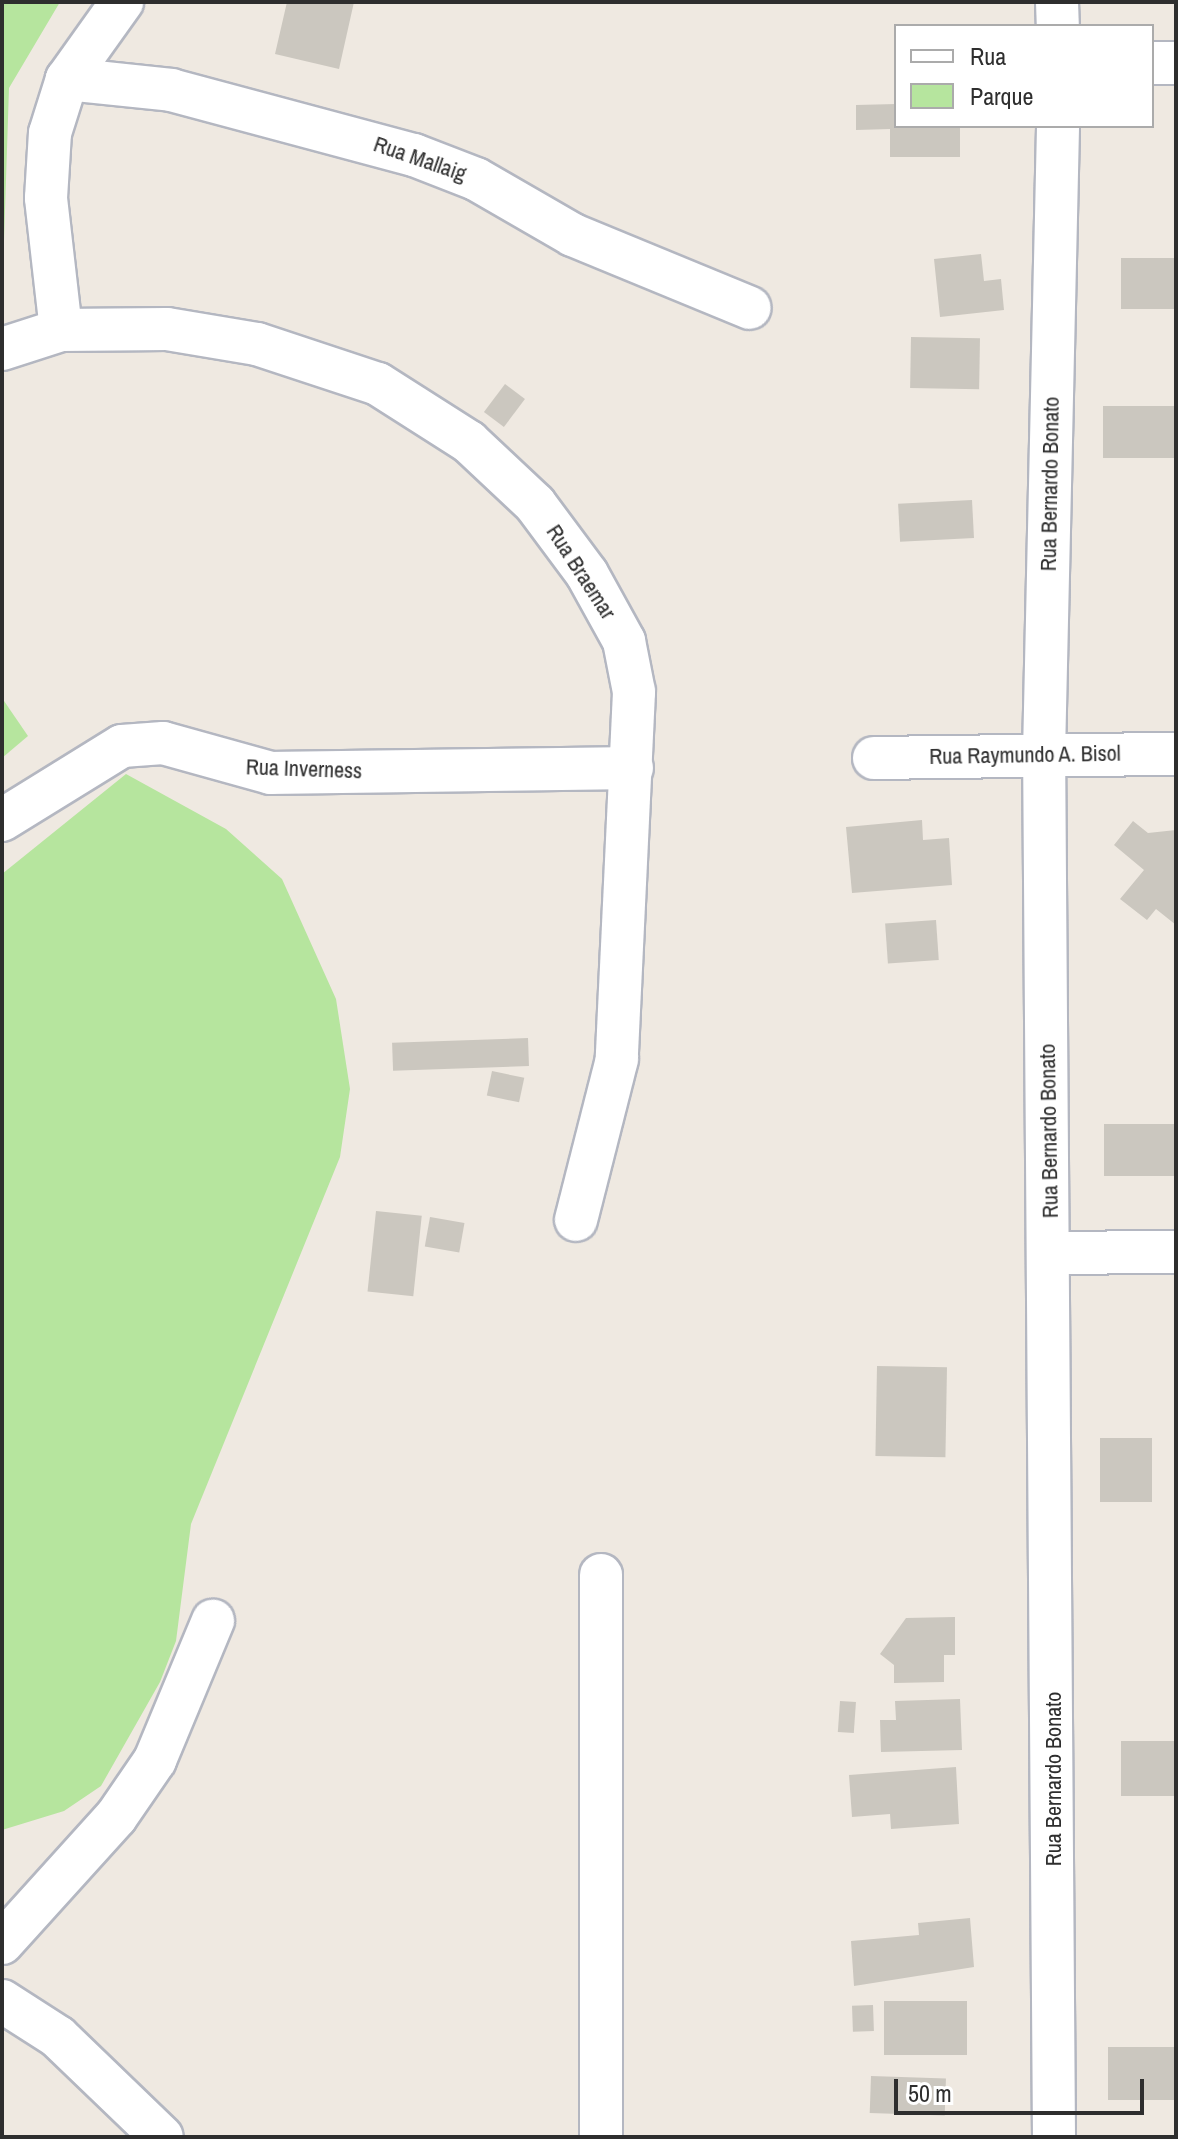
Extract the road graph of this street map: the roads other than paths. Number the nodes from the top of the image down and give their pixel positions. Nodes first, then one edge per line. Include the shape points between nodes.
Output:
1 (122, 2) edge
2 (1057, 2) edge
3 (1058, 24) edge
4 (1154, 63) edge
5 (1176, 63) edge
6 (67, 79) junction
7 (1058, 128) edge
8 (750, 308) dead end
9 (61, 330) junction
10 (2, 349) edge
11 (1044, 754) junction
12 (1176, 754) edge
13 (874, 758) dead end
14 (632, 768) junction
15 (2, 820) edge
16 (576, 1220) dead end
17 (1176, 1252) edge
18 (1051, 1253) junction
19 (601, 1575) dead end
20 (213, 1621) dead end
21 (2, 1943) edge
22 (2, 2001) edge
23 (162, 2137) edge
24 (601, 2137) edge
25 (1054, 2137) edge

1 - 6 street
2 - 3 street
4 - 5 street
6 - 8 street, Rua Mallaig via 171,90 414,155 476,179 573,235
6 - 9 street via 50,133 46,198
7 - 11 street, Rua Bernardo Bonato
9 - 10 street, Rua Braemar
9 - 14 street, Rua Braemar via 167,329 257,344 378,384 469,442 535,504 624,641 634,692
11 - 12 street, Rua Raymundo A. Bisol
11 - 13 street, Rua Raymundo A. Bisol
11 - 18 street, Rua Bernardo Bonato
14 - 15 street, Rua Inverness via 271,773 163,743 122,746
14 - 16 street, Rua Braemar via 617,1059
17 - 18 street
18 - 25 street, Rua Bernardo Bonato
19 - 24 street
20 - 21 street via 155,1760 116,1817
22 - 23 street via 58,2037

